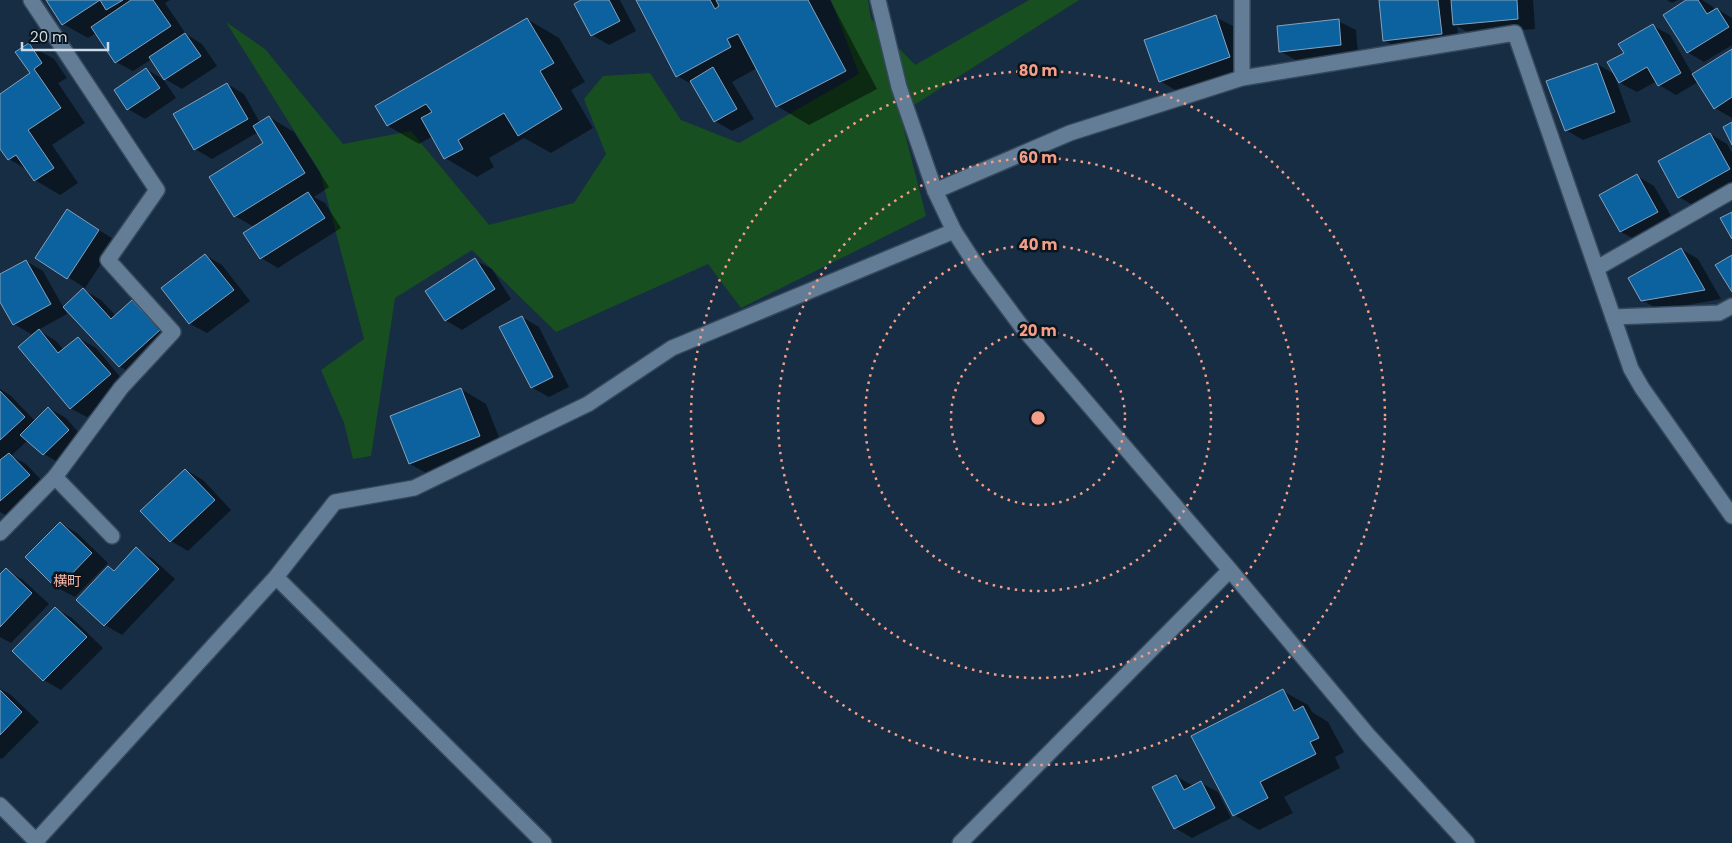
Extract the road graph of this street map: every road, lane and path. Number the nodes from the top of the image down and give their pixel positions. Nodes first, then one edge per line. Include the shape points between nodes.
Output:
1 (31, 0) edge
2 (878, 0) edge
3 (1242, 0) edge
4 (1242, 78) junction
5 (935, 191) junction
6 (1732, 191) edge
7 (954, 231) junction
8 (1597, 268) junction
9 (1732, 306) edge
10 (1613, 317) junction
11 (56, 477) junction
12 (1732, 516) edge
13 (0, 533) edge
14 (112, 536) dead end
15 (1230, 570) junction
16 (276, 577) junction
17 (0, 805) edge
18 (37, 842) edge
19 (544, 843) edge
20 (960, 843) edge
21 (1467, 843) edge

1 - 11 street via 157,190 108,260 173,332 121,388
2 - 5 street via 899,87
3 - 4 street
4 - 5 street via 1070,133
4 - 8 street via 1515,33
5 - 7 street
6 - 8 street
7 - 15 street via 1022,327
7 - 16 street via 672,348 588,404 414,488 335,502
8 - 10 street
9 - 10 street via 1719,313
10 - 12 street via 1631,369 1642,388
11 - 13 street
11 - 14 street
15 - 20 street
15 - 21 street via 1368,735
16 - 18 street
16 - 19 street
17 - 18 street

